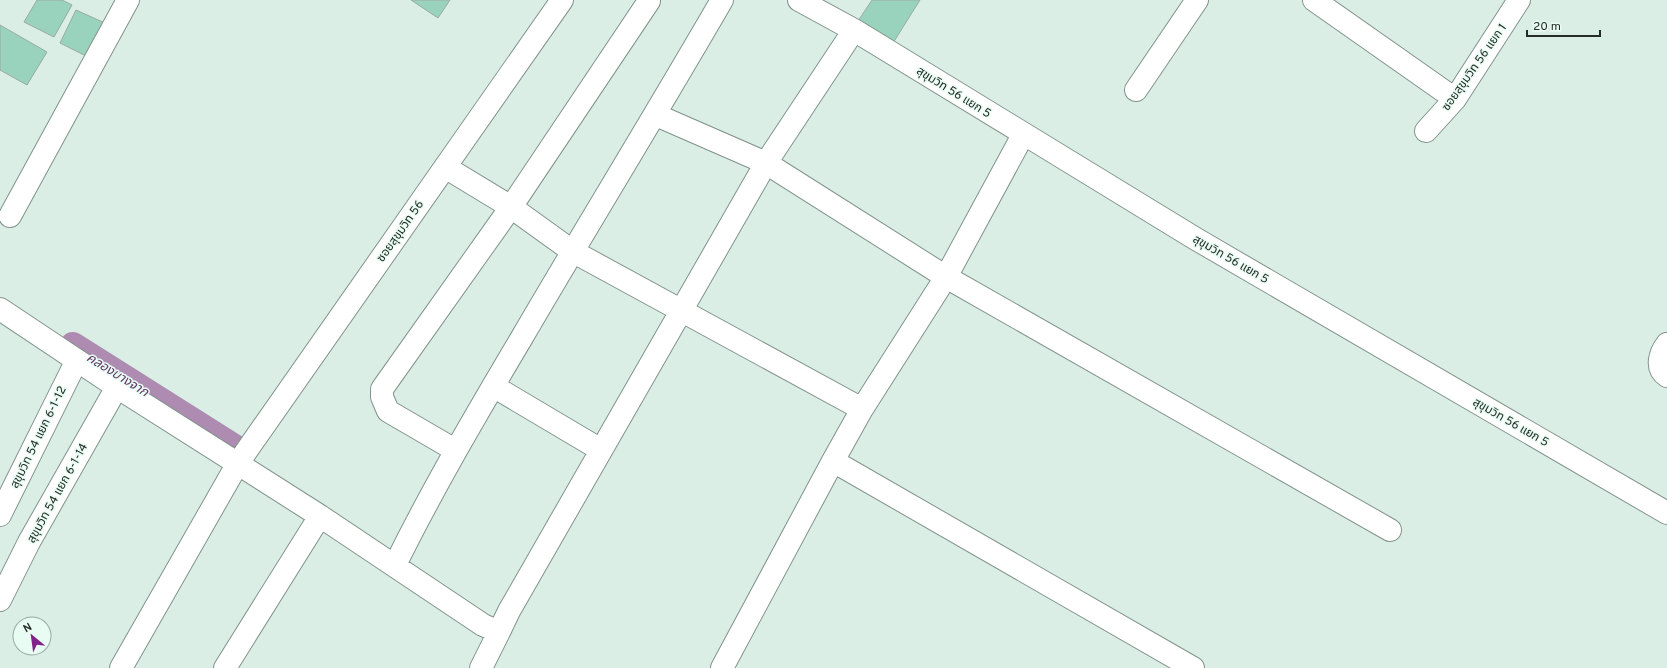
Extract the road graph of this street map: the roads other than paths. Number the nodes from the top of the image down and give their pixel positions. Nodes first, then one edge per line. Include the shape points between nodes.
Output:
1 (128, 0) edge
2 (562, 0) edge
3 (650, 0) edge
4 (722, 0) edge
5 (799, 0) edge
6 (1197, 0) edge
7 (1314, 0) edge
8 (1519, 0) edge
9 (854, 30) junction
10 (1136, 90) dead end
11 (1455, 99) junction
12 (656, 115) junction
13 (1426, 132) dead end
14 (1023, 135) junction
15 (766, 163) junction
16 (445, 167) junction
17 (511, 207) junction
18 (10, 216) dead end
19 (572, 251) junction
20 (946, 277) junction
21 (0, 308) edge
22 (682, 311) junction
23 (1667, 344) edge
24 (77, 360) junction
25 (1667, 376) edge
26 (493, 386) junction
27 (117, 387) junction
28 (862, 409) junction
29 (455, 450) junction
30 (601, 450) junction
31 (833, 461) junction
32 (238, 463) junction
33 (1667, 513) edge
34 (0, 515) edge
35 (320, 516) junction
36 (1390, 530) dead end
37 (395, 566) junction
38 (0, 600) edge
39 (499, 632) junction
40 (121, 668) edge
41 (225, 668) edge
42 (481, 668) edge
43 (722, 668) edge
44 (1193, 668) edge

1 - 18 street
2 - 16 street, ซอยสุขุมวิท 56
3 - 17 street
4 - 12 street
5 - 9 street, สุขุมวิท 56 แยก 5
6 - 10 street
7 - 11 street
8 - 11 street, ซอยสุขุมวิท 56 แยก 1
9 - 14 street, สุขุมวิท 56 แยก 5
9 - 15 street
11 - 13 street, ซอยสุขุมวิท 56 แยก 1
12 - 15 street
12 - 19 street
14 - 20 street
14 - 33 street, สุขุมวิท 56 แยก 5 via 1203,243
15 - 20 street
15 - 22 street
16 - 17 street
16 - 32 street, ซอยสุขุมวิท 56
17 - 19 street
17 - 29 street via 382,389 382,397 388,411
19 - 22 street
19 - 26 street
20 - 28 street
20 - 36 street
21 - 24 street
22 - 28 street
22 - 30 street
23 - 25 street via 1659,361
24 - 27 street
24 - 34 street, สุขุมวิท 54 แยก 6-1-12
26 - 29 street
26 - 30 street
27 - 32 street
27 - 38 street, สุขุมวิท 54 แยก 6-1-14 via 29,542
28 - 31 street
29 - 37 street
30 - 39 street
31 - 43 street
31 - 44 street
32 - 35 street
32 - 40 street, ซอยสุขุมวิท 56
35 - 37 street
35 - 41 street
37 - 39 street via 483,625
39 - 42 street

